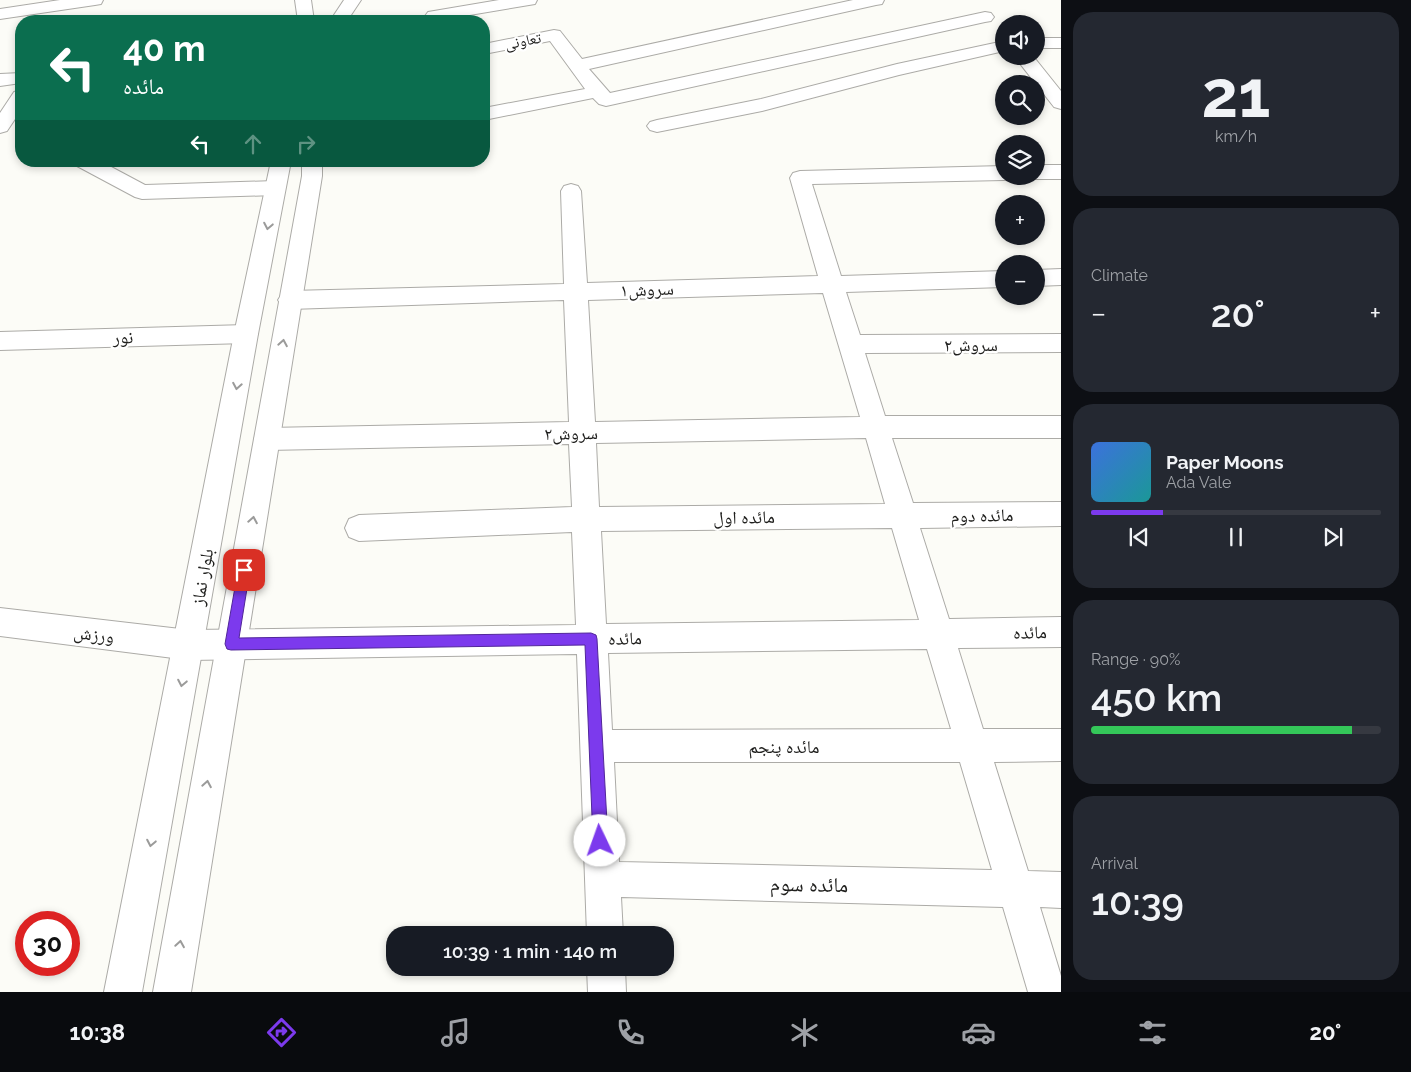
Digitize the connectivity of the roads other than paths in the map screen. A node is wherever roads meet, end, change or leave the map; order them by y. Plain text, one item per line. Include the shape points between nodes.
1 (95, 0) edge
2 (304, 0) edge
3 (353, 0) edge
4 (876, 0) edge
5 (0, 14) edge
6 (540, 14) edge
7 (305, 15) edge
8 (342, 15) edge
9 (487, 15) edge
10 (995, 25) edge
11 (1045, 43) edge
12 (1061, 43) edge
13 (490, 45) edge
14 (995, 48) edge
15 (1030, 65) edge
16 (577, 66) junction
17 (15, 79) edge
18 (0, 80) edge
19 (597, 92) junction
20 (1061, 103) edge
21 (15, 110) edge
22 (490, 113) edge
23 (9, 125) edge
24 (657, 126) dead end
25 (95, 167) edge
26 (129, 167) edge
27 (312, 167) edge
28 (1045, 172) edge
29 (1061, 172) edge
30 (995, 173) edge
31 (278, 175) edge
32 (126, 183) junction
33 (570, 191) dead end
34 (1061, 277) edge
35 (1045, 278) edge
36 (995, 279) edge
37 (832, 284) junction
38 (576, 291) junction
39 (290, 300) junction
40 (246, 334) junction
41 (0, 341) edge
42 (1061, 343) edge
43 (851, 344) junction
44 (876, 427) junction
45 (1061, 427) edge
46 (582, 433) junction
47 (267, 439) junction
48 (1061, 514) edge
49 (903, 516) junction
50 (586, 519) junction
51 (359, 528) dead end
52 (0, 622) edge
53 (1061, 632) edge
54 (938, 634) junction
55 (591, 639) junction
56 (231, 644) junction
57 (189, 646) junction
58 (972, 745) junction
59 (1061, 745) edge
60 (596, 746) junction
61 (602, 879) junction
62 (1015, 888) junction
63 (1061, 890) edge
64 (605, 926) edge
65 (607, 976) edge
66 (123, 992) edge
67 (172, 992) edge
68 (608, 992) edge
69 (1047, 992) edge

1 - 5 street
2 - 7 street
3 - 8 street
4 - 16 street
6 - 9 street
6 - 13 street, تعاونی
6 - 16 street, تعاونی
10 - 19 street via 980,11 606,100
11 - 12 street
14 - 24 street via 762,105
15 - 20 street
16 - 19 street, تعاونی
17 - 18 street
19 - 22 street
21 - 23 street
25 - 32 street
26 - 32 street
27 - 39 street
28 - 29 street
30 - 37 street via 800,178
31 - 32 street via 142,192
31 -> 40 street, بلوار نماز
33 - 38 street
34 - 35 street
36 - 37 street, سروش۱
37 - 38 street, سروش۱
37 - 43 street
38 - 39 street, سروش۱
38 - 46 street
47 -> 39 street
40 - 41 street, نور
40 -> 57 street, بلوار نماز
42 - 43 street, سروش۲
43 - 44 street
44 - 45 street
44 - 46 street, سروش۲
44 - 49 street
46 - 47 street, سروش۲
46 - 50 street
56 -> 47 street
48 - 49 street, مائده دوم
49 - 50 street, مائده اول
49 - 54 street
50 - 51 street, مائده اول
50 - 55 street
52 - 57 street, ورزش
53 - 54 street, مائده
54 - 55 street, مائده
54 - 58 street
55 - 56 street, مائده
55 - 60 street
56 - 57 street, مائده
67 -> 56 street
57 -> 66 street, بلوار نماز
58 - 59 street, مائده پنجم
58 - 60 street, مائده پنجم
58 - 62 street
60 - 61 street
61 - 62 street, مائده سوم
61 - 64 street
62 - 63 street, مائده سوم
62 - 69 street
65 - 68 street

